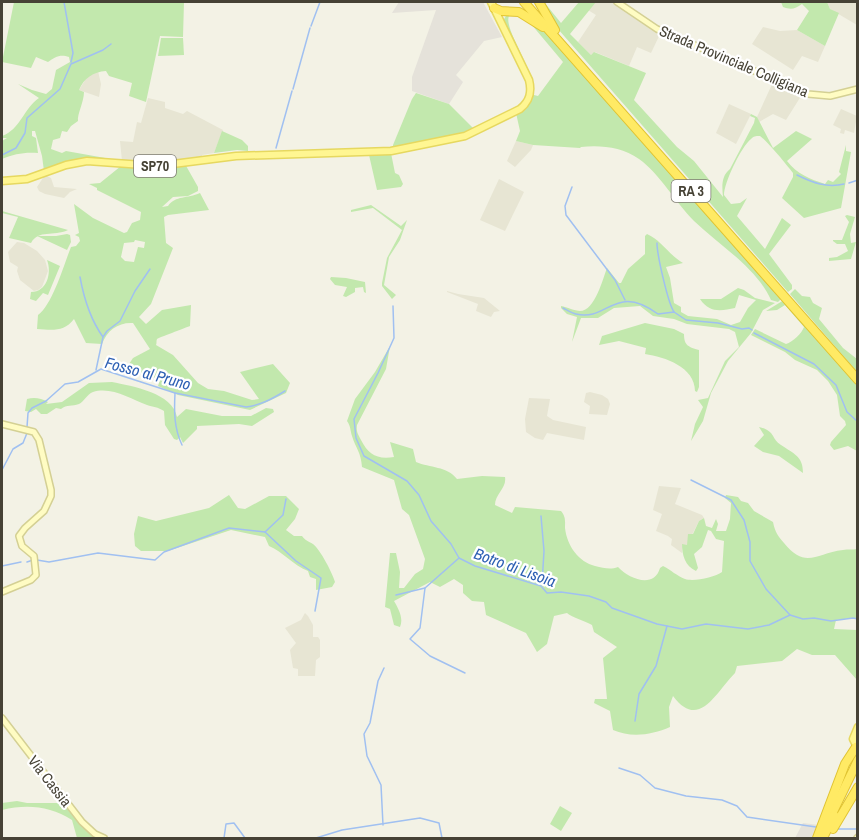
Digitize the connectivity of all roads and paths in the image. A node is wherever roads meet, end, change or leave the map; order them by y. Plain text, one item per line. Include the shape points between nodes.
1 (526, 2) edge
2 (539, 2) edge
3 (617, 2) edge
4 (492, 5) edge
5 (507, 11) junction
6 (501, 22) junction
7 (575, 57) junction
8 (858, 89) edge
9 (2, 181) edge
10 (858, 378) edge
11 (2, 424) edge
12 (2, 592) edge
13 (2, 718) edge
14 (858, 728) edge
15 (857, 748) edge
16 (858, 759) edge
17 (858, 766) edge
18 (858, 787) edge
19 (104, 838) edge
20 (822, 838) edge

1 - 7 highway, RA 3
2 - 7 highway
3 - 8 main road, Strada Provinciale Colligiana via 657,29 805,92 827,96
4 - 5 highway
4 - 6 main road, SP70
5 - 6 highway
5 - 7 highway via 520,12 542,26
6 - 9 main road, SP70 via 529,80 530,96 520,109 465,136 369,153 236,156 156,166 87,161 27,179
7 - 10 highway, RA 3
11 - 12 main road via 34,432 51,490 48,506 19,536 21,546 34,556 36,575
13 - 19 main road, Via Cassia via 80,820
14 - 15 main road via 854,737
15 - 20 highway via 845,764
16 - 20 highway
17 - 20 highway
18 - 20 highway

